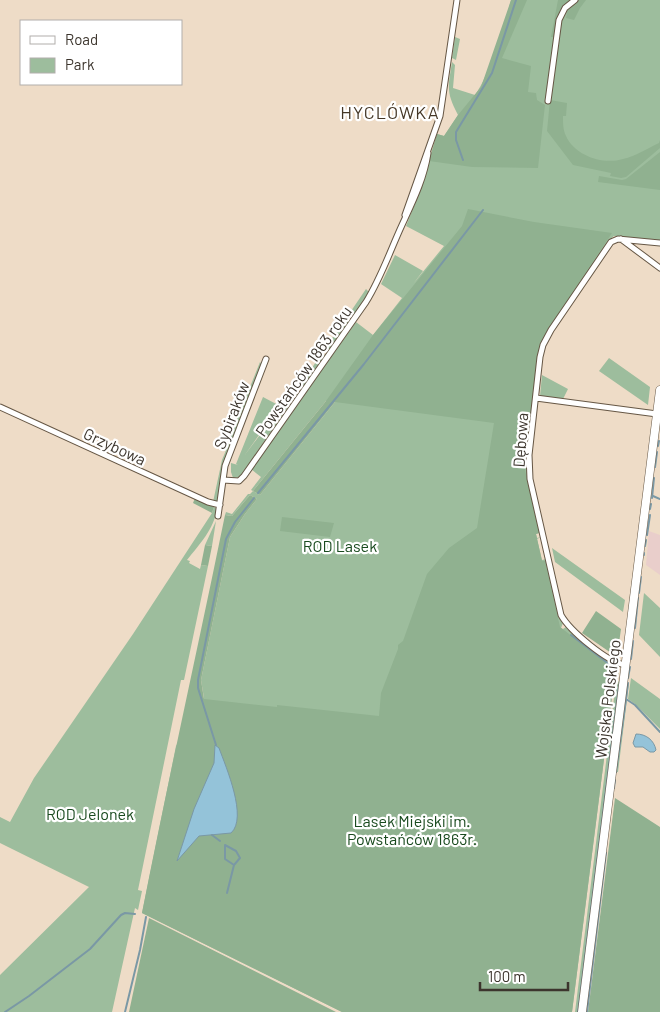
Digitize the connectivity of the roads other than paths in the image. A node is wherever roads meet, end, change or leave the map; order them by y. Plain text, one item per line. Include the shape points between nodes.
1 (456, 0) edge
2 (575, 0) edge
3 (548, 101) dead end
4 (621, 239) junction
5 (660, 243) edge
6 (660, 268) edge
7 (266, 359) dead end
8 (660, 390) edge
9 (536, 398) junction
10 (0, 406) edge
11 (657, 414) junction
12 (223, 480) junction
13 (220, 505) junction
14 (218, 516) dead end
15 (625, 665) junction
16 (582, 1012) edge

1 - 12 street, Powstańców 1863 roku via 442,106 426,166 381,276 246,473 239,481
2 - 3 street via 565,8 559,20
4 - 5 street
4 - 6 street
4 - 9 street, Dębowa via 610,243 545,341
7 - 12 street, Sybiraków via 231,448
8 - 11 street, Wojska Polskiego
9 - 11 street
9 - 15 street, Dębowa via 529,473 560,613 575,632 614,662
10 - 13 street, Grzybowa
11 - 15 street, Wojska Polskiego
12 - 13 street
13 - 14 street
15 - 16 street, Wojska Polskiego

